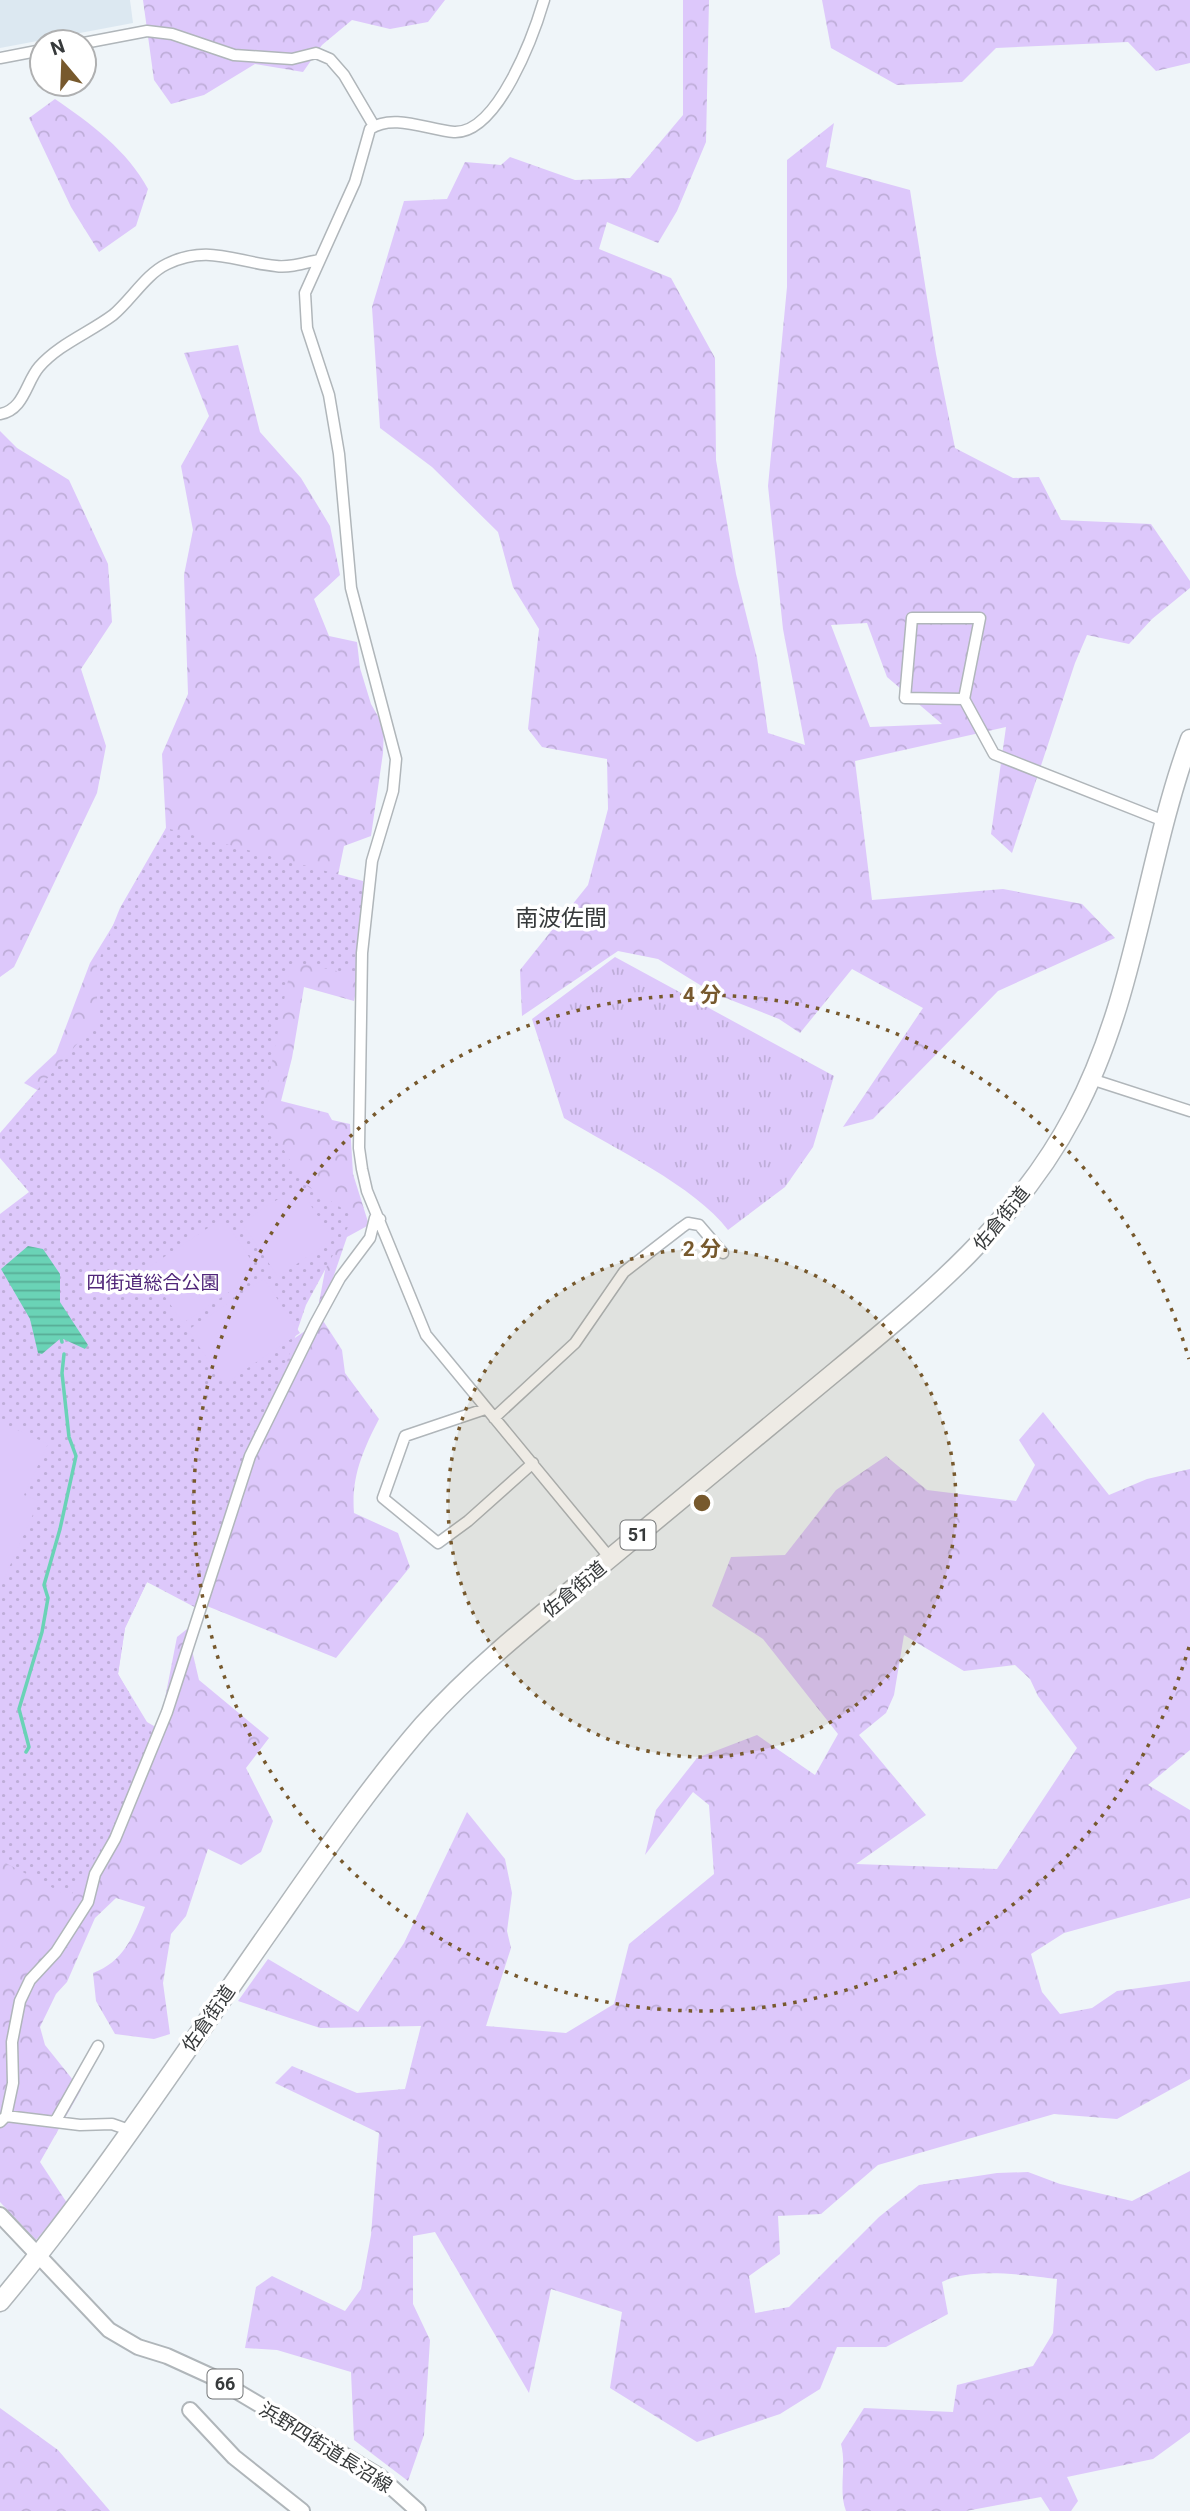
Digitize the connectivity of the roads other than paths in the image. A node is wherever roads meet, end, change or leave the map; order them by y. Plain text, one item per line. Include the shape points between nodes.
1 (544, 0) edge
2 (98, 40) edge
3 (28, 53) edge
4 (0, 58) edge
5 (374, 126) junction
6 (318, 260) junction
7 (0, 414) edge
8 (964, 699) junction
9 (1190, 740) edge
10 (1164, 821) junction
11 (1091, 1079) junction
12 (1190, 1111) edge
13 (380, 1219) junction
14 (723, 1253) dead end
15 (485, 1409) junction
16 (494, 1418) junction
17 (533, 1463) junction
18 (610, 1558) junction
19 (98, 2046) dead end
20 (3, 2119) edge
21 (55, 2122) junction
22 (129, 2130) junction
23 (0, 2215) edge
24 (37, 2256) junction
25 (0, 2302) edge
26 (190, 2410) dead end
27 (302, 2511) edge
28 (418, 2511) edge

1 - 5 street via 522,58 499,99 478,124 456,132 386,122
2 - 5 street via 147,31 172,34 234,55 292,59 316,53 330,59 344,75
3 - 4 street
5 - 6 street via 366,137 355,183
6 - 7 street via 278,267 205,254 163,266 113,315 58,349 37,369 23,398
6 - 13 street via 304,293 307,328 329,395 339,454 351,588 396,759 393,791 372,861 362,953 359,1148 367,1191
8 - 8 street via 980,618 912,618 905,698
8 - 10 street via 993,754
9 - 10 highway, 佐倉街道 / 51
10 - 11 highway, 佐倉街道 / 51 via 1123,987
11 - 12 street
11 - 18 highway, 佐倉街道 / 51 via 1042,1167 961,1265
13 - 15 street via 426,1335
13 - 20 street via 375,1219 370,1238 321,1312 250,1456 167,1712 95,1874 88,1902 30,1980 20,2001 12,2042 13,2083
14 - 16 street via 699,1225 688,1223 681,1228 624,1272 575,1343
15 - 16 street
15 - 17 street via 405,1436 383,1498 438,1543
16 - 17 street
17 - 18 street
18 - 22 highway, 佐倉街道 / 51 via 503,1647 424,1725 359,1806
19 - 21 street
20 - 21 street
21 - 22 street via 112,2124
22 - 24 highway, 佐倉街道 / 51
23 - 24 main road, 浜野四街道長沼線 / 66
24 - 25 highway, 佐倉街道 / 51
24 - 28 main road, 浜野四街道長沼線 / 66 via 122,2339 213,2377 379,2476
26 - 27 main road, 66 via 234,2457

